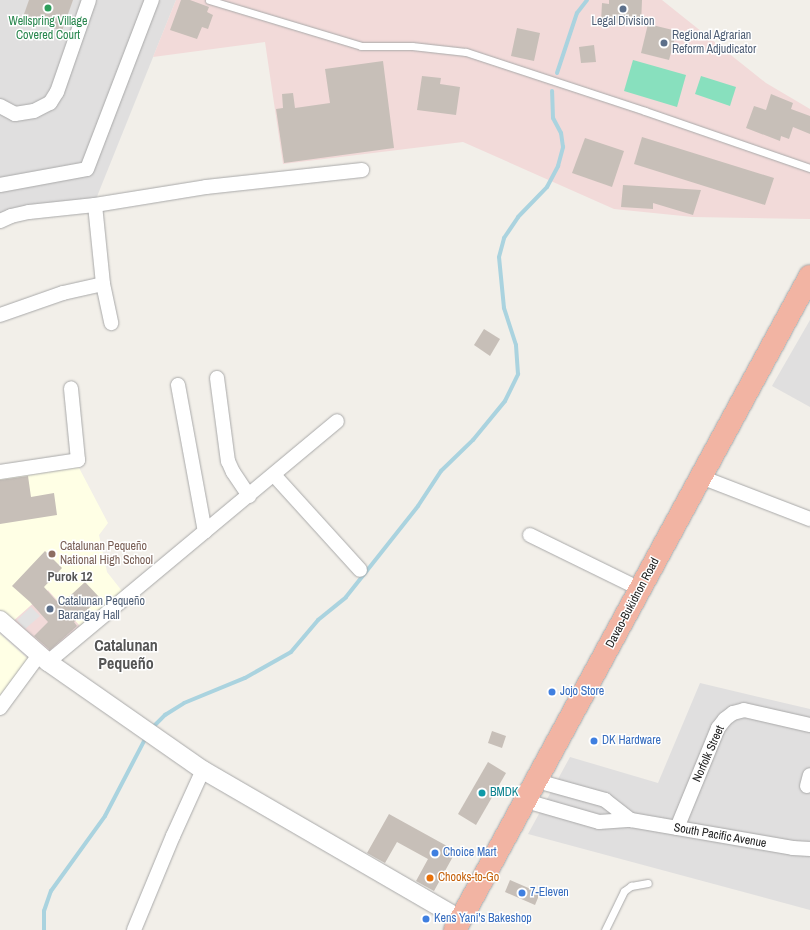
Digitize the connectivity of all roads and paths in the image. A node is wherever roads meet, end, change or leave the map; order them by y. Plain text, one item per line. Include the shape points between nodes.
1 (89, 0) edge
2 (152, 0) edge
3 (209, 0) edge
4 (0, 106) edge
5 (810, 168) edge
6 (362, 170) dead end
7 (0, 185) edge
8 (95, 205) junction
9 (0, 221) edge
10 (810, 276) edge
11 (103, 284) junction
12 (0, 315) edge
13 (111, 323) dead end
14 (217, 378) dead end
15 (178, 385) dead end
16 (71, 388) dead end
17 (337, 421) dead end
18 (0, 472) edge
19 (274, 475) junction
20 (701, 477) junction
21 (249, 496) junction
22 (810, 519) edge
23 (205, 532) junction
24 (530, 535) dead end
25 (360, 570) dead end
26 (640, 589) junction
27 (0, 620) edge
28 (44, 658) junction
29 (0, 708) edge
30 (810, 725) edge
31 (203, 770) junction
32 (537, 781) junction
33 (567, 789) junction
34 (526, 801) junction
35 (561, 812) junction
36 (631, 820) junction
37 (677, 828) junction
38 (810, 849) edge
39 (648, 883) dead end
40 (460, 926) edge
41 (134, 930) edge
42 (605, 930) edge

1 - 4 street via 57,92 50,103 34,111 15,114
2 - 7 street via 87,169
3 - 5 lane via 361,46 412,46 466,52
6 - 8 street via 206,187
8 - 9 street via 29,212
8 - 11 street
10 - 20 highway, Davao-Bukidnon Road
11 - 12 street via 63,293
11 - 13 street
14 - 21 street via 228,461
15 - 23 street
16 - 18 street via 78,460
17 - 19 street
19 - 21 street
19 - 25 street
20 - 22 street
20 - 26 highway, Davao-Bukidnon Road
21 - 23 street
23 - 28 street
24 - 26 street
26 - 32 highway, Davao-Bukidnon Road
27 - 28 street
28 - 29 street
28 - 31 street
30 - 37 street, Norfolk Street via 744,710 733,712 718,728
31 - 40 street
31 - 41 street
32 - 33 street, South Pacific Avenue
32 - 34 highway, Davao-Bukidnon Road
33 - 35 street
33 - 36 street, South Pacific Avenue via 606,800
34 - 35 street, South Pacific Avenue
34 - 40 highway, Davao-Bukidnon Road
35 - 36 street, South Pacific Avenue via 599,822
36 - 37 street, South Pacific Avenue
37 - 38 street, South Pacific Avenue
39 - 42 lane via 631,886 624,891

